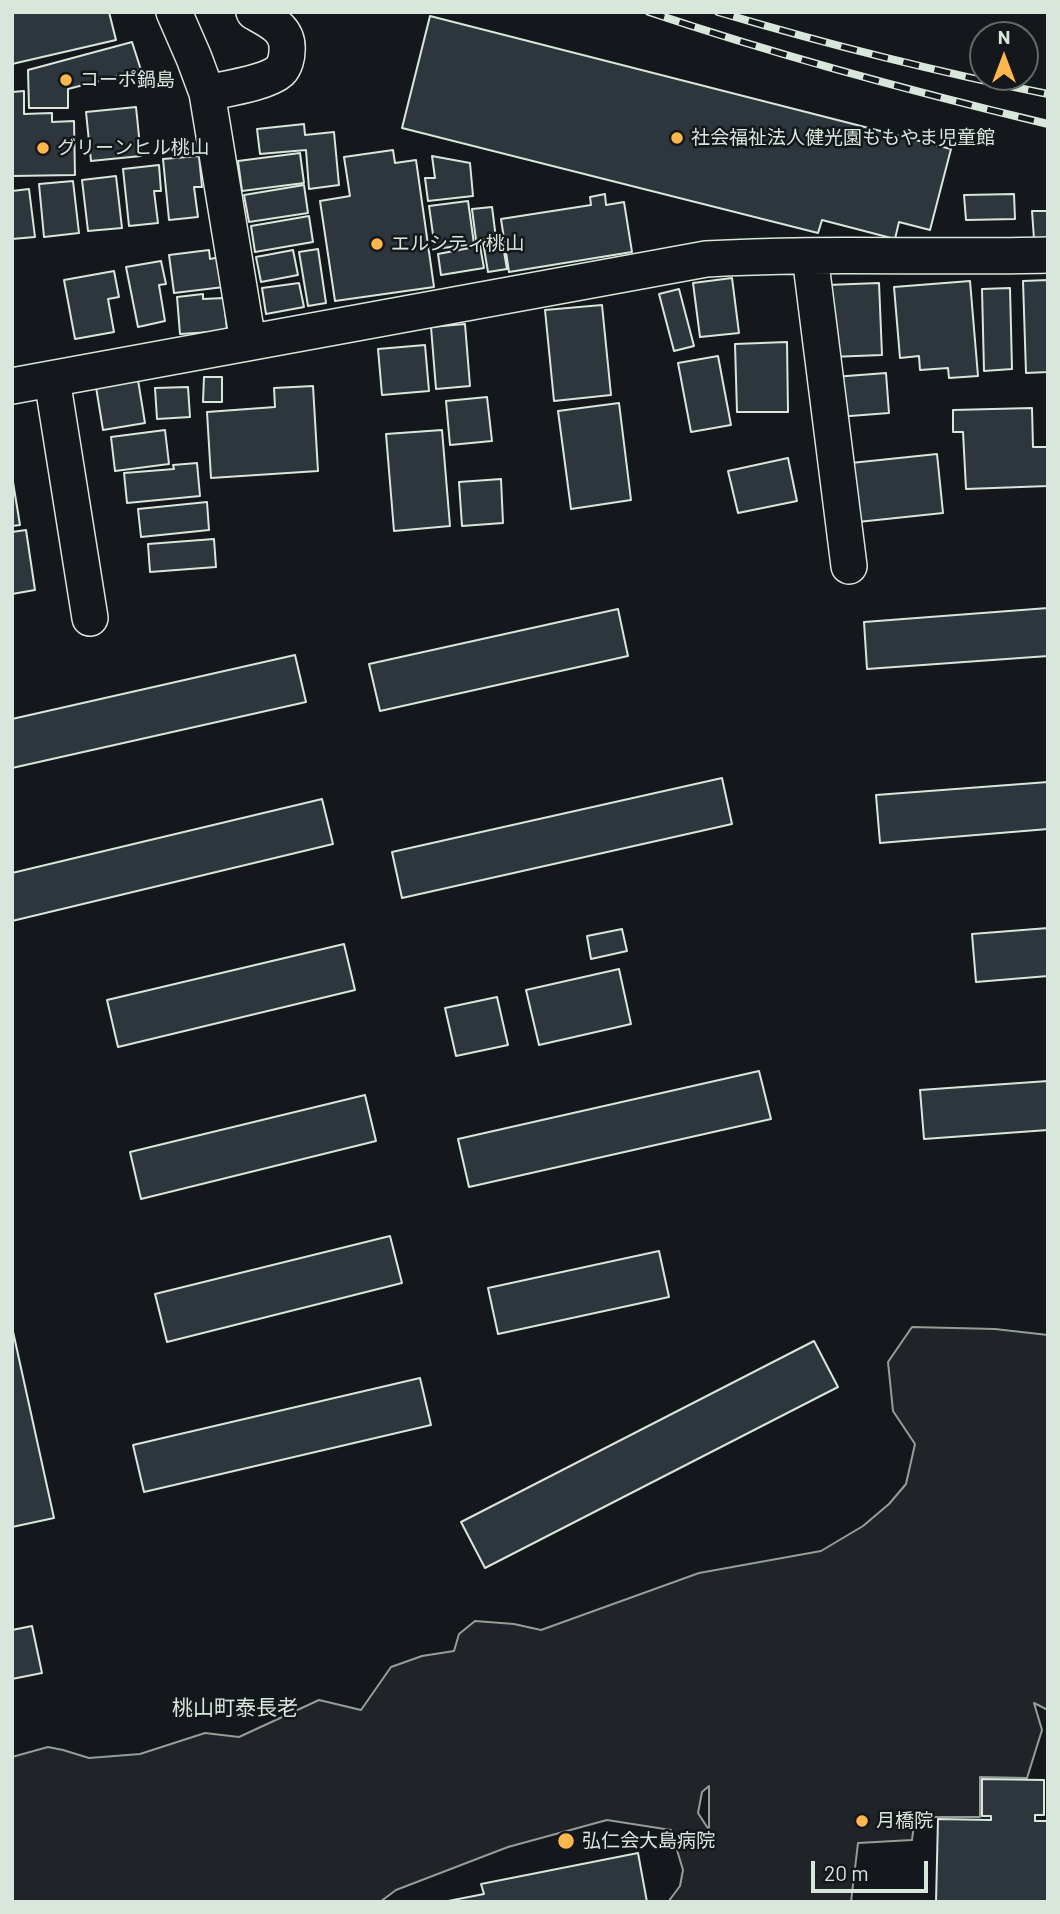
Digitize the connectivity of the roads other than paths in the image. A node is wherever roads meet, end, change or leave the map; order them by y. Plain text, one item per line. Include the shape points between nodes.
1 (174, 12) edge
2 (254, 12) edge
3 (207, 93) junction
4 (1048, 255) edge
5 (810, 256) junction
6 (248, 342) junction
7 (52, 379) junction
8 (12, 386) edge
9 (849, 566) dead end
10 (90, 618) dead end

1 - 3 street
2 - 3 street via 284,33 287,58 280,71 263,80
3 - 6 street
4 - 5 street
5 - 6 street via 706,259
5 - 9 street
6 - 7 street
7 - 8 street
7 - 10 street

